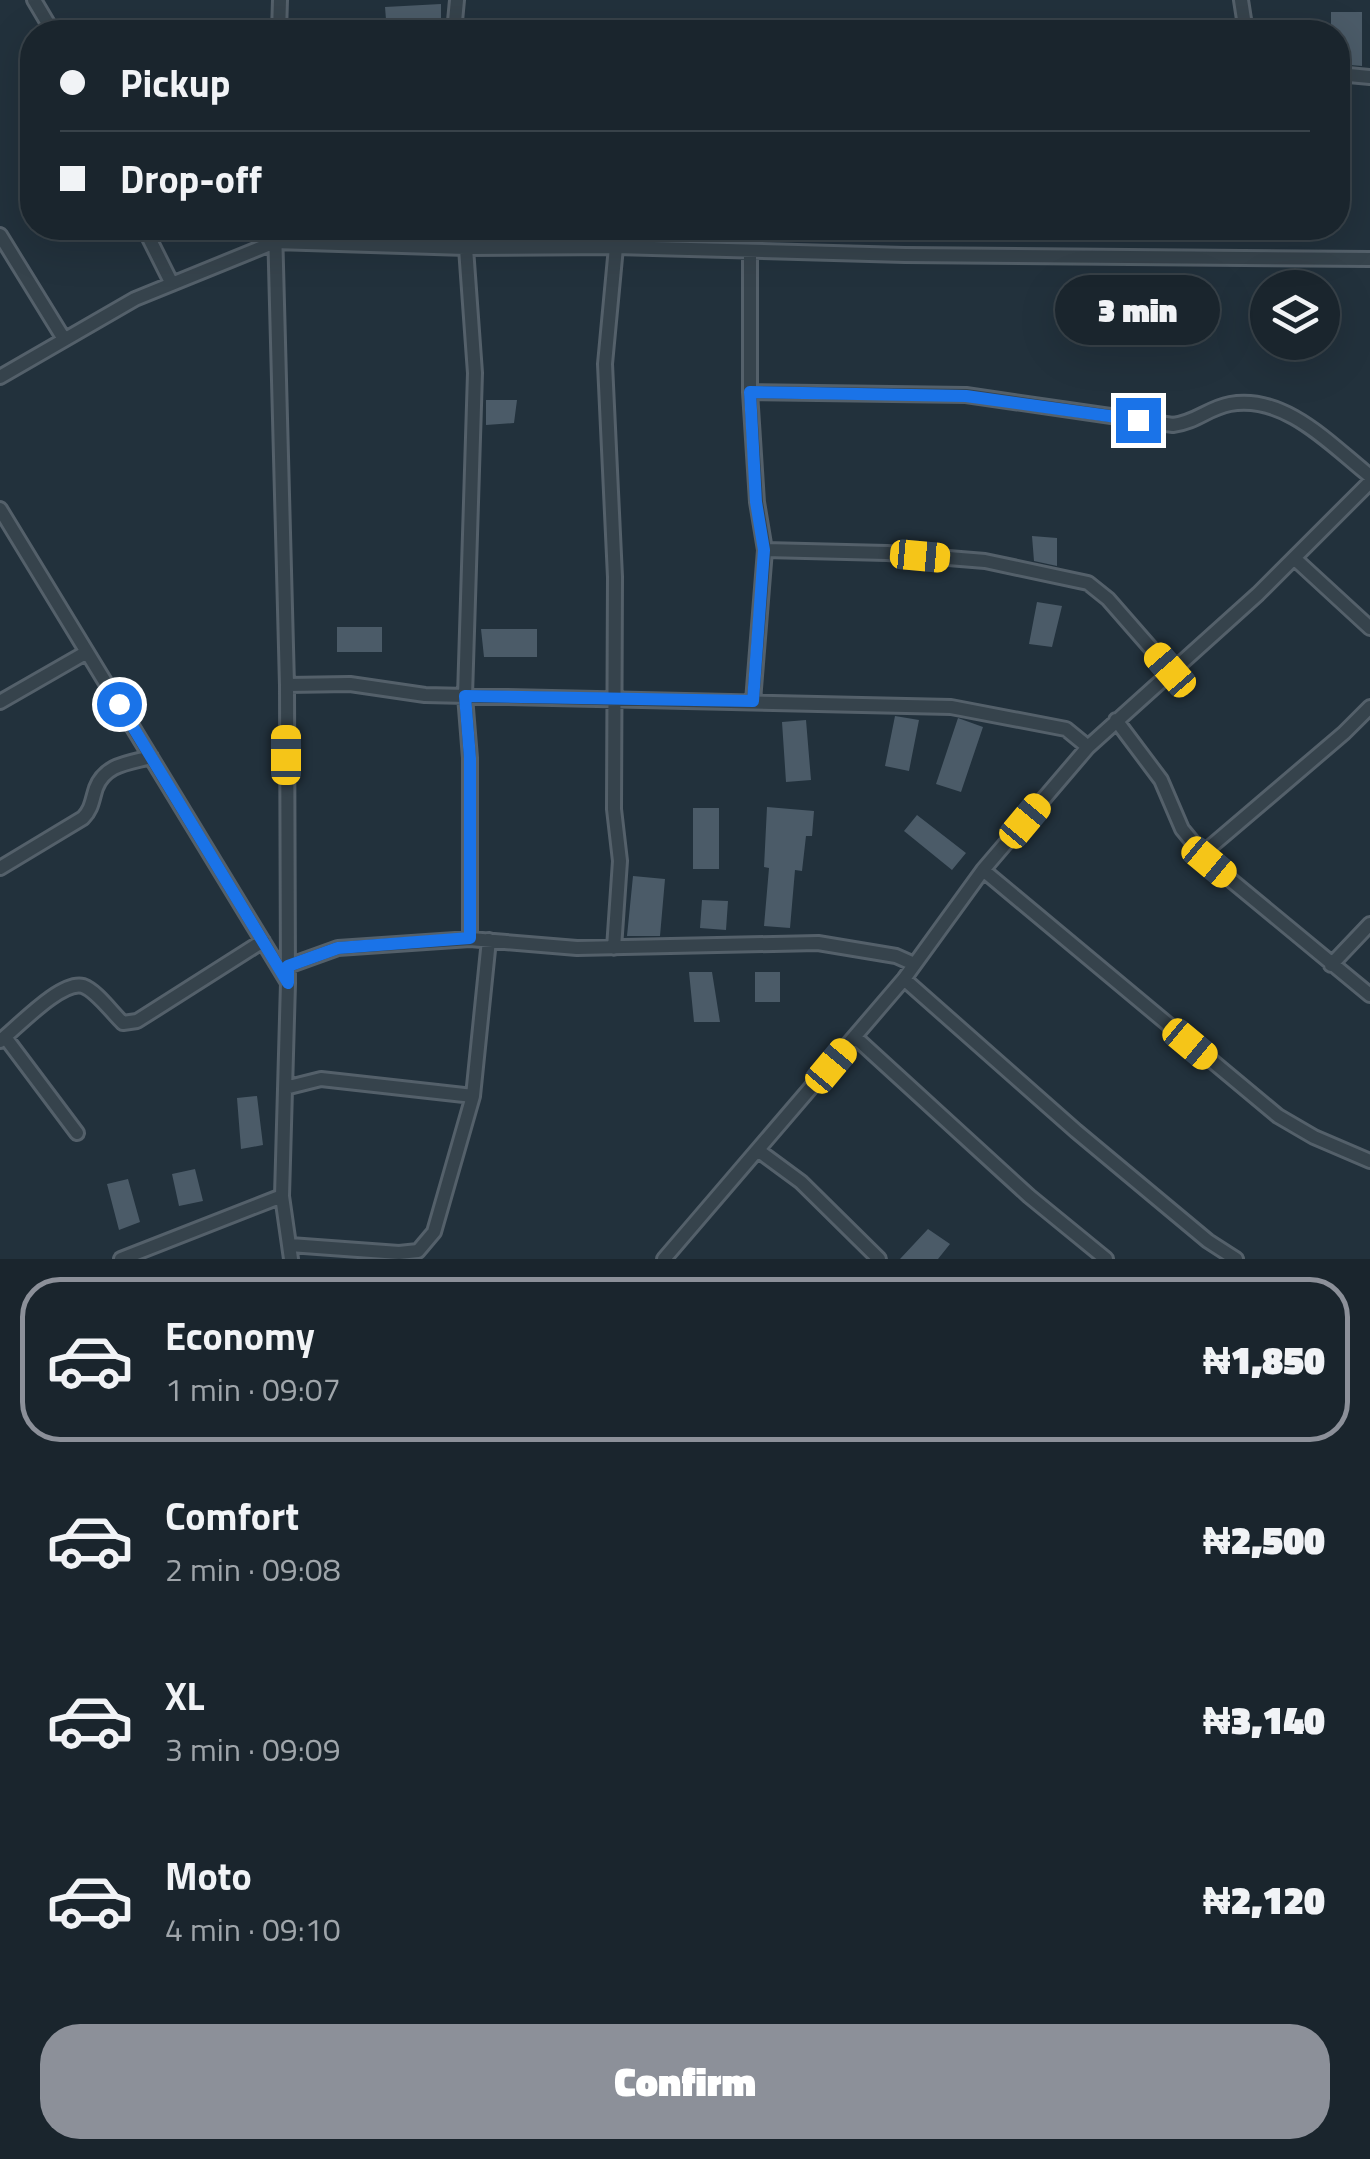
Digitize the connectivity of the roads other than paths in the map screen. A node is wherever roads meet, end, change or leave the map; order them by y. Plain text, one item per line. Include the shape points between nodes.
1 (0, 235) edge
2 (150, 240) edge
3 (264, 240) edge
4 (275, 240) edge
5 (348, 240) edge
6 (616, 247) junction
7 (466, 248) junction
8 (750, 252) junction
9 (1370, 258) edge
10 (172, 284) junction
11 (64, 339) junction
12 (0, 377) edge
13 (750, 392) junction
14 (1370, 479) edge
15 (0, 508) edge
16 (764, 550) junction
17 (1294, 558) junction
18 (1370, 628) edge
19 (87, 652) junction
20 (1170, 670) junction
21 (287, 685) junction
22 (465, 696) junction
23 (612, 700) junction
24 (753, 701) junction
25 (0, 702) edge
26 (1370, 707) edge
27 (1116, 720) junction
28 (1088, 746) junction
29 (151, 757) junction
30 (1202, 854) junction
31 (0, 868) edge
32 (983, 870) junction
33 (1370, 924) edge
34 (470, 938) junction
35 (489, 940) junction
36 (263, 941) junction
37 (614, 948) junction
38 (914, 964) junction
39 (1331, 964) junction
40 (288, 966) junction
41 (904, 980) junction
42 (288, 983) junction
43 (1370, 995) edge
44 (856, 1037) junction
45 (3, 1039) edge
46 (285, 1088) junction
47 (472, 1096) junction
48 (77, 1133) dead end
49 (759, 1151) junction
50 (1370, 1161) edge
51 (282, 1196) junction
52 (291, 1252) edge
53 (121, 1259) edge
54 (664, 1259) edge
55 (880, 1259) edge
56 (1106, 1259) edge
57 (1236, 1259) edge

1 - 11 street
2 - 10 street
3 - 10 street
4 - 21 street
5 - 7 street
6 - 7 street
6 - 8 street
6 - 23 street via 606,364 615,578
7 - 22 street via 475,417
8 - 9 street
8 - 13 street
10 - 11 street
11 - 12 street
13 - 14 street via 966,396 1172,425 1222,406 1260,405 1301,421
13 - 16 street
14 - 17 street
15 - 19 street
16 - 20 street via 986,561 1088,583
16 - 24 street
17 - 18 street
17 - 20 street
19 - 25 street
19 - 29 street
20 - 27 street
21 - 22 street
21 - 40 street
22 - 23 street
22 - 34 street
23 - 24 street
23 - 37 street via 620,832
24 - 28 street via 951,707 1066,729
26 - 30 street
27 - 28 street
27 - 30 street via 1161,780 1182,829
28 - 32 street
29 - 31 street via 108,770 83,818
29 - 36 street
30 - 39 street
32 - 38 street
32 - 50 street via 1278,1116
33 - 39 street
34 - 35 street
34 - 40 street via 338,948
35 - 37 street
35 - 47 street
36 - 42 street
36 - 45 street via 137,1021 124,1023 86,987 75,986
37 - 38 street via 818,943
38 - 41 street
39 - 43 street
40 - 42 street
41 - 44 street
41 - 57 street
42 - 46 street
44 - 49 street
44 - 56 street
45 - 48 street
46 - 47 street via 322,1079
46 - 51 street
47 - 52 street via 434,1232 418,1251
49 - 54 street
49 - 55 street
51 - 52 street
51 - 53 street

